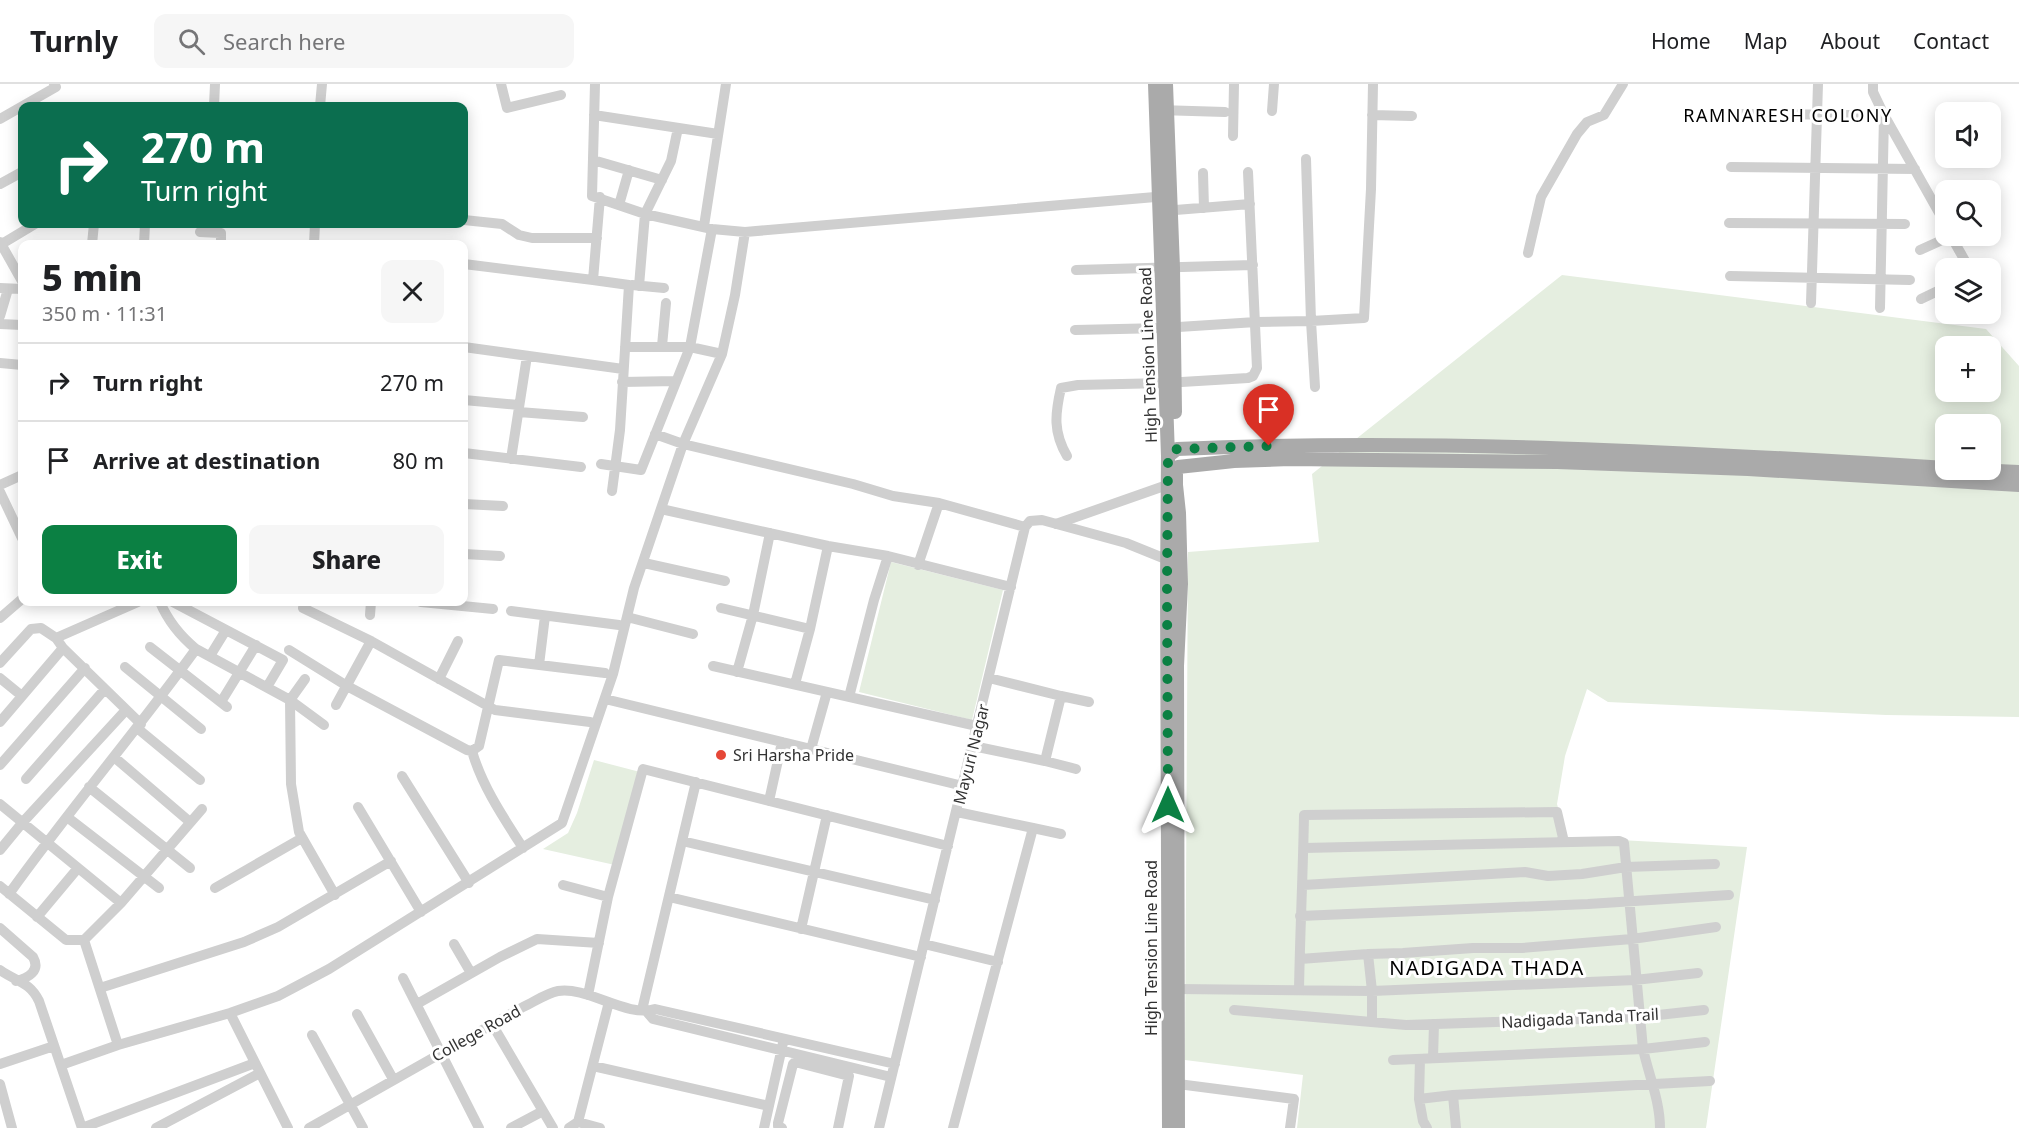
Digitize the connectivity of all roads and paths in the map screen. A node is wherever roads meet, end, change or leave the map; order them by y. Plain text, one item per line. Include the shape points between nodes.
1 (54, 84) edge
2 (215, 84) edge
3 (322, 84) edge
4 (501, 84) edge
5 (595, 84) edge
6 (726, 84) edge
7 (1155, 84) edge
8 (1166, 84) edge
9 (1234, 84) edge
10 (1274, 84) edge
11 (1373, 84) edge
12 (1623, 84) edge
13 (1818, 84) edge
14 (1873, 84) edge
15 (561, 95) dead end
16 (30, 102) edge
17 (214, 102) edge
18 (320, 102) edge
19 (18, 109) edge
20 (1162, 110) junction
21 (1272, 111) dead end
22 (1225, 112) dead end
23 (1734, 114) dead end
24 (594, 115) junction
25 (1372, 115) junction
26 (1817, 115) junction
27 (1412, 116) dead end
28 (1884, 116) junction
29 (0, 119) edge
30 (678, 128) junction
31 (718, 134) junction
32 (1233, 136) dead end
33 (1306, 159) dead end
34 (593, 160) junction
35 (1731, 167) dead end
36 (1815, 169) junction
37 (1915, 169) junction
38 (629, 170) junction
39 (1884, 170) junction
40 (1248, 172) dead end
41 (1203, 173) dead end
42 (18, 174) edge
43 (662, 180) junction
44 (0, 184) edge
45 (1165, 196) junction
46 (600, 197) junction
47 (1250, 204) junction
48 (619, 205) junction
49 (1935, 205) edge
50 (1204, 208) junction
51 (1165, 211) junction
52 (645, 214) junction
53 (468, 220) edge
54 (1729, 223) dead end
55 (1881, 223) junction
56 (1905, 224) dead end
57 (1814, 225) junction
58 (708, 227) junction
59 (28, 228) edge
60 (200, 232) dead end
61 (745, 232) junction
62 (597, 238) junction
63 (221, 240) edge
64 (1935, 243) edge
65 (1, 244) edge
66 (1920, 250) dead end
67 (1528, 253) dead end
68 (468, 264) edge
69 (1253, 265) junction
70 (1168, 268) junction
71 (1076, 270) dead end
72 (18, 274) edge
73 (1730, 276) dead end
74 (1811, 278) junction
75 (593, 280) junction
76 (1881, 280) junction
77 (1910, 280) dead end
78 (634, 285) junction
79 (664, 288) dead end
80 (4, 289) edge
81 (1935, 292) edge
82 (1921, 298) dead end
83 (666, 303) dead end
84 (1811, 303) dead end
85 (1880, 308) dead end
86 (0, 316) edge
87 (1311, 321) junction
88 (1256, 322) junction
89 (0, 324) edge
90 (18, 325) edge
91 (1169, 328) junction
92 (1075, 330) dead end
93 (662, 346) junction
94 (625, 347) junction
95 (690, 347) junction
96 (468, 348) edge
97 (722, 354) junction
98 (527, 356) junction
99 (0, 363) edge
100 (18, 365) edge
101 (623, 369) junction
102 (676, 381) junction
103 (622, 382) junction
104 (1170, 383) junction
105 (1315, 387) dead end
106 (468, 401) edge
107 (519, 408) junction
108 (583, 417) dead end
109 (655, 434) junction
110 (683, 444) junction
111 (1557, 447) junction
112 (1173, 453) junction
113 (468, 454) edge
114 (1067, 456) dead end
115 (511, 459) junction
116 (1557, 462) junction
117 (601, 464) dead end
118 (616, 466) junction
119 (581, 467) dead end
120 (1935, 467) edge
121 (2001, 471) edge
122 (2019, 472) edge
123 (18, 477) edge
124 (0, 485) edge
125 (1167, 485) junction
126 (2019, 485) edge
127 (612, 491) dead end
128 (0, 492) edge
129 (939, 503) junction
130 (468, 504) edge
131 (503, 506) dead end
132 (661, 509) junction
133 (1055, 524) junction
134 (1025, 527) junction
135 (18, 529) edge
136 (770, 533) junction
137 (828, 546) junction
138 (468, 554) edge
139 (500, 556) dead end
140 (888, 556) junction
141 (1174, 560) junction
142 (644, 563) junction
143 (918, 565) junction
144 (725, 581) dead end
145 (1011, 587) junction
146 (18, 602) edge
147 (128, 606) edge
148 (162, 606) edge
149 (181, 606) edge
150 (371, 606) edge
151 (462, 606) edge
152 (303, 608) dead end
153 (721, 608) dead end
154 (493, 609) dead end
155 (511, 611) dead end
156 (370, 615) dead end
157 (753, 615) junction
158 (545, 616) junction
159 (0, 618) edge
160 (623, 621) junction
161 (810, 629) junction
162 (226, 630) junction
163 (693, 634) dead end
164 (56, 638) junction
165 (458, 641) dead end
166 (372, 642) junction
167 (256, 645) junction
168 (150, 647) dead end
169 (63, 648) junction
170 (196, 648) junction
171 (289, 650) dead end
172 (210, 656) junction
173 (0, 663) edge
174 (539, 665) junction
175 (713, 666) dead end
176 (125, 667) dead end
177 (85, 668) junction
178 (179, 672) junction
179 (240, 672) junction
180 (737, 672) junction
181 (605, 673) dead end
182 (0, 678) edge
183 (989, 678) junction
184 (439, 679) junction
185 (305, 680) dead end
186 (795, 684) junction
187 (347, 686) junction
188 (267, 687) junction
189 (105, 689) junction
190 (827, 692) junction
191 (22, 696) junction
192 (160, 696) junction
193 (1061, 696) junction
194 (849, 697) junction
195 (605, 699) junction
196 (290, 700) junction
197 (1089, 702) dead end
198 (336, 705) dead end
199 (487, 707) junction
200 (126, 710) junction
201 (0, 722) edge
202 (590, 722) dead end
203 (324, 725) dead end
204 (139, 726) junction
205 (977, 726) junction
206 (201, 729) dead end
207 (782, 742) junction
208 (972, 746) junction
209 (811, 749) junction
210 (472, 751) junction
211 (114, 757) junction
212 (1045, 761) junction
213 (0, 765) edge
214 (1076, 769) dead end
215 (402, 776) dead end
216 (26, 779) dead end
217 (200, 780) dead end
218 (696, 782) junction
219 (963, 786) junction
220 (1173, 786) junction
221 (89, 787) junction
222 (768, 801) junction
223 (0, 804) edge
224 (358, 807) dead end
225 (202, 809) dead end
226 (957, 812) junction
227 (827, 815) junction
228 (67, 817) junction
229 (23, 822) junction
230 (190, 822) junction
231 (1033, 828) junction
232 (1061, 834) dead end
233 (302, 838) junction
234 (682, 841) junction
235 (46, 842) junction
236 (1564, 842) junction
237 (948, 846) junction
238 (523, 848) junction
239 (1304, 848) junction
240 (0, 850) edge
241 (167, 850) junction
242 (391, 861) junction
243 (1715, 864) dead end
244 (1626, 867) junction
245 (78, 868) junction
246 (190, 868) dead end
247 (814, 872) junction
248 (144, 875) junction
249 (469, 883) junction
250 (563, 885) dead end
251 (1303, 885) junction
252 (0, 886) edge
253 (159, 888) dead end
254 (215, 888) dead end
255 (9, 894) junction
256 (335, 895) junction
257 (1729, 895) dead end
258 (608, 897) junction
259 (669, 897) junction
260 (935, 900) junction
261 (1628, 901) junction
262 (121, 903) junction
263 (421, 912) junction
264 (1300, 916) junction
265 (37, 917) junction
266 (1716, 927) dead end
267 (0, 928) edge
268 (801, 929) junction
269 (1632, 939) junction
270 (84, 940) junction
271 (599, 943) junction
272 (454, 944) dead end
273 (924, 944) junction
274 (1368, 954) junction
275 (921, 957) junction
276 (1300, 959) junction
277 (998, 963) junction
278 (0, 970) edge
279 (471, 973) junction
280 (1698, 973) dead end
281 (403, 978) dead end
282 (1635, 980) junction
283 (16, 981) junction
284 (100, 988) junction
285 (1178, 990) junction
286 (1299, 990) junction
287 (1372, 991) junction
288 (588, 995) junction
289 (609, 1002) junction
290 (417, 1004) junction
291 (1234, 1010) dead end
292 (1704, 1010) dead end
293 (644, 1011) junction
294 (230, 1013) junction
295 (357, 1014) dead end
296 (1640, 1017) junction
297 (1372, 1022) junction
298 (492, 1024) junction
299 (1434, 1024) junction
300 (312, 1035) dead end
301 (1705, 1042) dead end
302 (118, 1045) junction
303 (783, 1045) junction
304 (54, 1046) junction
305 (822, 1048) junction
306 (1643, 1049) junction
307 (442, 1052) junction
308 (1433, 1058) junction
309 (1420, 1059) junction
310 (1394, 1060) dead end
311 (819, 1063) junction
312 (0, 1064) edge
313 (895, 1064) junction
314 (61, 1065) junction
315 (593, 1066) junction
316 (258, 1068) junction
317 (891, 1077) junction
318 (393, 1079) junction
319 (1710, 1081) dead end
320 (0, 1084) edge
321 (1178, 1084) junction
322 (1652, 1085) junction
323 (1453, 1095) junction
324 (1419, 1099) junction
325 (350, 1104) junction
326 (769, 1106) junction
327 (543, 1111) junction
328 (573, 1125) edge
329 (12, 1128) edge
330 (156, 1128) edge
331 (288, 1128) edge
332 (309, 1128) edge
333 (363, 1128) edge
334 (479, 1128) edge
335 (511, 1128) edge
336 (553, 1128) edge
337 (600, 1128) edge
338 (764, 1128) edge
339 (782, 1128) edge
340 (838, 1128) edge
341 (879, 1128) edge
342 (953, 1128) edge
343 (1169, 1128) edge
344 (1178, 1128) edge
345 (1290, 1128) edge
346 (1427, 1128) edge
347 (1456, 1128) edge
348 (1660, 1128) edge

1 - 16 street via 56,87
2 - 17 street
3 - 18 street
4 - 15 street via 507,108
5 - 24 street
6 - 31 street
7 - 20 main road, High Tension Line Road
8 - 20 main road
9 - 32 street
10 - 21 street
11 - 25 street
12 - 67 street via 1604,115 1587,122 1577,134 1551,179 1541,197
13 - 26 street
14 - 28 street
19 - 29 street
20 - 22 street
20 - 45 main road, High Tension Line Road
23 - 26 street
24 - 30 street
24 - 34 street
25 - 27 street
25 - 87 street via 1364,318
26 - 28 street
26 - 36 street
28 - 37 street
28 - 39 street
30 - 31 street
30 - 43 street via 671,161
31 - 58 street
33 - 87 street
34 - 38 street
34 - 46 street via 592,196
35 - 36 street
36 - 39 street
36 - 57 street
37 - 39 street
37 - 49 street
38 - 43 street
38 - 48 street
39 - 55 street
40 - 47 street
41 - 50 street
42 - 44 street
43 - 52 street
45 - 51 main road, High Tension Line Road
45 - 61 street
46 - 48 street
46 - 62 street
47 - 50 street
47 - 69 street
48 - 52 street
50 - 51 street
51 - 70 main road, High Tension Line Road
52 - 58 street
52 - 78 street
53 - 62 street via 502,224 532,238
54 - 57 street
55 - 56 street
55 - 57 street
55 - 76 street
57 - 74 street
58 - 61 street
58 - 95 street
59 - 65 street
60 - 63 street via 220,233
61 - 97 street
62 - 75 street
64 - 66 street
65 - 72 street
68 - 75 street
69 - 70 street
69 - 88 street
70 - 71 street
70 - 91 main road, High Tension Line Road
73 - 74 street
74 - 76 street
74 - 84 street
75 - 78 street
76 - 77 street
76 - 85 street
78 - 79 street
78 - 94 street
80 - 86 street
81 - 82 street
83 - 93 street
87 - 88 street
87 - 105 street
88 - 91 street
88 - 104 street via 1257,368 1253,376
89 - 90 street
91 - 92 street
91 - 104 main road, High Tension Line Road
93 - 94 street
93 - 95 street
94 - 101 street
95 - 97 street
95 - 102 street
96 - 98 street
97 - 110 street
98 - 101 street
98 - 107 street
99 - 100 street
101 - 103 street
102 - 103 street
102 - 109 street
103 - 118 street
104 - 112 main road, High Tension Line Road
104 - 114 street via 1061,388 1056,428
106 - 107 street
107 - 108 street
107 - 115 street
109 - 110 street
109 - 118 street via 641,470
110 - 129 street via 893,496
110 - 132 street
111 - 112 main road via 1314,445
111 - 116 main road
111 - 120 main road
112 - 125 main road, High Tension Line Road
113 - 115 street
115 - 119 street
116 - 126 main road
116 - 141 main road via 1290,459 1182,465 1176,471
117 - 118 street
118 - 127 street
121 - 122 main road
123 - 124 street
125 - 133 street
125 - 141 main road, High Tension Line Road
128 - 135 street
129 - 134 street
129 - 143 street
130 - 131 street
132 - 136 street
132 - 142 street
133 - 134 street via 1036,519
133 - 141 street
134 - 145 street, Mayuri Nagar
136 - 137 street
136 - 157 street
137 - 140 street
137 - 161 street
138 - 139 street
140 - 143 street
140 - 194 street
141 - 220 main road, High Tension Line Road via 1177,666
142 - 144 street
142 - 160 street
143 - 145 street
145 - 183 street, Mayuri Nagar
146 - 159 street
147 - 164 street
148 - 170 street via 166,618
149 - 162 street
150 - 156 street
151 - 154 street
152 - 166 street
153 - 157 street
155 - 158 street
157 - 161 street
157 - 180 street
158 - 160 street
158 - 174 street
160 - 163 street
160 - 195 street
161 - 186 street
162 - 167 street
162 - 172 street
164 - 169 street
164 - 173 street via 41,628 31,629
165 - 184 street
166 - 184 street
166 - 187 street
167 - 179 street
167 - 188 street via 283,660
168 - 178 street
169 - 177 street
169 - 191 street
170 - 172 street
170 - 178 street
171 - 187 street
172 - 179 street
174 - 181 street
174 - 199 street via 499,660
175 - 180 street
176 - 192 street
177 - 189 street
177 - 213 street
178 - 179 street via 224,705
178 - 192 street
179 - 188 street
180 - 186 street
182 - 191 street
183 - 193 street
183 - 205 street, Mayuri Nagar
184 - 199 street
185 - 196 street
186 - 190 street
187 - 198 street
187 - 210 street
188 - 196 street
189 - 200 street
189 - 216 street
190 - 194 street
190 - 209 street
191 - 201 street
192 - 204 street
192 - 206 street
193 - 197 street
193 - 212 street
194 - 205 street
195 - 207 street
195 - 238 street via 562,823
196 - 203 street
196 - 233 street via 291,784
199 - 202 street
199 - 210 street via 478,746
200 - 204 street
200 - 229 street
204 - 211 street
204 - 217 street
205 - 208 street, Mayuri Nagar
207 - 209 street
207 - 222 street
208 - 212 street
208 - 219 street, Mayuri Nagar
209 - 219 street
210 - 238 street via 483,780
211 - 221 street
211 - 230 street
212 - 214 street
215 - 249 street
218 - 222 street
218 - 234 street
218 - 258 street via 643,769
219 - 226 street, Mayuri Nagar
220 - 285 main road, High Tension Line Road
220 - 343 main road, High Tension Line Road
221 - 228 street
221 - 241 street
222 - 227 street
223 - 229 street
224 - 242 street
225 - 230 street
226 - 231 street
226 - 237 street, Mayuri Nagar
227 - 237 street
227 - 247 street
228 - 235 street
228 - 248 street
229 - 235 street
229 - 240 street
230 - 241 street
231 - 232 street
231 - 277 street
233 - 254 street
233 - 256 street
234 - 247 street
234 - 259 street
235 - 245 street
235 - 255 street
236 - 239 street
236 - 239 street via 1557,812 1304,815
236 - 244 street via 1622,842 1626,848
237 - 260 street, Mayuri Nagar
238 - 249 street
239 - 251 street
241 - 246 street
241 - 248 street
242 - 256 street
242 - 263 street
243 - 244 street
244 - 251 street via 1548,876 1525,872
244 - 261 street
245 - 262 street
245 - 265 street
247 - 260 street
247 - 268 street
248 - 253 street
248 - 262 street
249 - 263 street
250 - 258 street
251 - 264 street
252 - 255 street
255 - 265 street
256 - 284 street via 244,942
257 - 261 street
258 - 271 street
259 - 268 street
259 - 293 street
260 - 273 street, Mayuri Nagar
261 - 264 street
261 - 269 street
262 - 270 street
263 - 294 street via 278,996
264 - 276 street
265 - 270 street via 66,940
266 - 269 street
267 - 283 street via 36,963 30,976
268 - 275 street
269 - 274 street
269 - 282 street
270 - 284 street
271 - 279 street via 537,939
271 - 288 street
272 - 279 street
273 - 275 street, Mayuri Nagar
273 - 277 street
274 - 276 street
274 - 287 street
275 - 313 street, Mayuri Nagar
276 - 286 street
277 - 342 street
278 - 283 street
279 - 290 street
280 - 282 street
281 - 290 street
282 - 287 street
282 - 296 street
283 - 304 street via 34,991
284 - 302 street
285 - 286 street
285 - 321 main road, High Tension Line Road
286 - 287 street
287 - 297 street
288 - 289 street, College Road
288 - 298 street, College Road via 557,991
289 - 293 street, College Road
289 - 315 street
290 - 307 street
291 - 297 street
292 - 296 street, Nadigada Tanda Trail
293 - 303 street, College Road via 653,1019
294 - 302 street
294 - 316 street
295 - 318 street
296 - 299 street, Nadigada Tanda Trail
296 - 306 street
297 - 299 street, Nadigada Tanda Trail
298 - 307 street, College Road
298 - 327 street
299 - 308 street
300 - 325 street
301 - 306 street
302 - 314 street
303 - 305 street
303 - 311 street
303 - 326 street
304 - 312 street
304 - 314 street
305 - 311 street
305 - 313 street
306 - 308 street
306 - 322 street
307 - 318 street, College Road
307 - 334 street
308 - 309 street
309 - 310 street
309 - 324 street
311 - 317 street
311 - 339 street via 793,1064 778,1123
311 - 340 street via 849,1076
313 - 317 street, Mayuri Nagar
314 - 316 street via 82,1128
315 - 326 street
315 - 328 street
316 - 330 street
316 - 331 street
317 - 341 street, Mayuri Nagar
318 - 325 street, College Road
319 - 322 street
320 - 329 street
321 - 344 main road, High Tension Line Road
321 - 345 street via 1294,1099
322 - 323 street
322 - 348 street via 1660,1109
323 - 324 street
323 - 347 street
324 - 346 street
325 - 332 street, College Road
325 - 333 street
326 - 338 street
327 - 335 street
327 - 336 street
328 - 337 street

